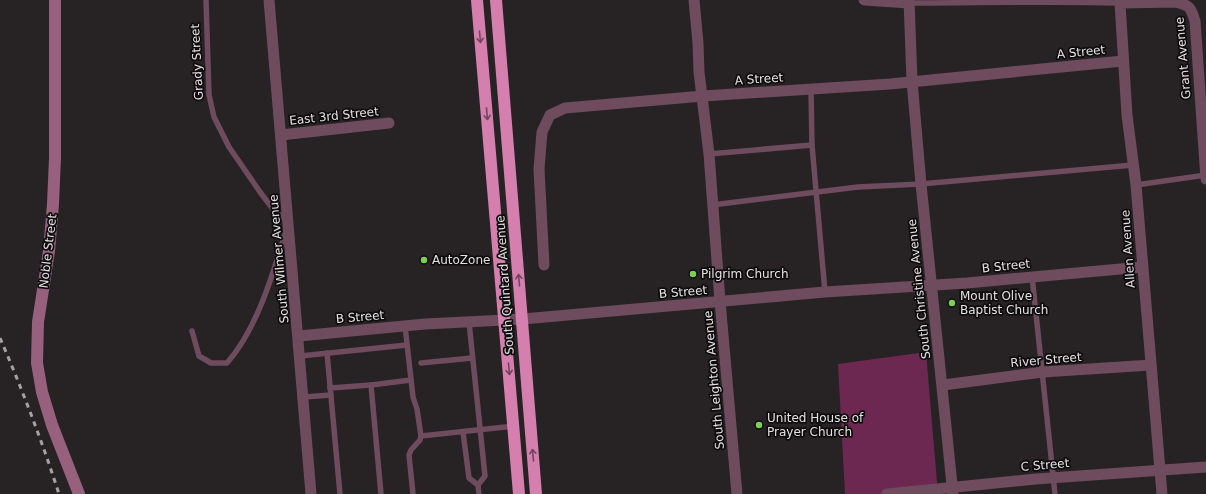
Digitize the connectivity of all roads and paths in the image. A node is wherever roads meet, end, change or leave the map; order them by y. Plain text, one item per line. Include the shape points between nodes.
1 (55, 0) edge
2 (206, 0) edge
3 (269, 0) edge
4 (477, 0) edge
5 (496, 0) edge
6 (694, 0) edge
7 (864, 0) edge
8 (909, 1) edge
9 (1120, 3) junction
10 (1123, 61) junction
11 (912, 81) junction
12 (811, 88) junction
13 (703, 96) junction
14 (389, 123) dead end
15 (281, 135) junction
16 (812, 145) junction
17 (709, 154) junction
18 (1133, 165) junction
19 (1206, 175) edge
20 (1206, 179) edge
21 (921, 184) junction
22 (1136, 185) junction
23 (816, 192) junction
24 (712, 205) junction
25 (288, 222) junction
26 (544, 265) dead end
27 (1142, 267) junction
28 (1032, 276) junction
29 (932, 285) junction
30 (825, 292) junction
31 (720, 302) junction
32 (503, 319) junction
33 (523, 319) junction
34 (469, 322) junction
35 (405, 326) junction
36 (192, 331) dead end
37 (299, 336) junction
38 (407, 345) junction
39 (327, 354) junction
40 (300, 356) junction
41 (472, 358) junction
42 (421, 363) dead end
43 (1151, 365) junction
44 (1043, 372) junction
45 (411, 380) junction
46 (371, 385) junction
47 (942, 385) junction
48 (330, 388) junction
49 (331, 395) junction
50 (304, 398) junction
51 (514, 426) junction
52 (480, 430) junction
53 (463, 432) junction
54 (421, 436) junction
55 (1206, 467) edge
56 (1160, 470) junction
57 (1054, 478) junction
58 (478, 485) junction
59 (953, 491) edge
60 (79, 494) edge
61 (311, 494) edge
62 (340, 494) edge
63 (381, 494) edge
64 (413, 494) edge
65 (479, 494) edge
66 (519, 494) edge
67 (536, 494) edge
68 (737, 494) edge
69 (887, 494) edge
70 (1055, 494) edge
71 (1162, 494) edge

1 - 60 main road, Noble Street via 54,197 38,322 37,363 52,426
2 - 25 lane, Grady Street via 209,95 214,117 229,147 260,192 273,209
3 - 15 street, South Wilmer Avenue
4 -> 32 highway, South Quintard Avenue
33 -> 5 highway, South Quintard Avenue
6 - 13 street, South Leighton Avenue
7 - 8 street
8 - 9 lane
8 - 11 street, South Christine Avenue
9 - 10 street, Allen Avenue
9 - 19 street, Grant Avenue via 1176,2 1185,4 1192,10
10 - 11 street, A Street
10 - 18 street, Allen Avenue
11 - 12 street, A Street
11 - 21 street, South Christine Avenue
12 - 13 street, A Street
12 - 16 lane
13 - 17 street, South Leighton Avenue
13 - 26 street, A Street via 565,108 550,115 542,132 539,169
14 - 15 street, East 3rd Street
15 - 25 street, South Wilmer Avenue
16 - 17 lane
16 - 23 lane
17 - 24 street, South Leighton Avenue
18 - 21 lane
18 - 22 street, Allen Avenue
19 - 20 street, Grant Avenue
19 - 22 lane
21 - 23 lane
21 - 29 street, South Christine Avenue
22 - 27 street, Allen Avenue
23 - 24 lane
23 - 30 lane
24 - 31 street, South Leighton Avenue
25 - 36 lane via 275,268 252,325 227,363 211,363 199,356
25 - 37 street, South Wilmer Avenue
27 - 28 street, B Street
27 - 43 street, Allen Avenue
28 - 29 street, B Street
28 - 44 lane
29 - 30 street, B Street
29 - 47 street, South Christine Avenue
30 - 31 street, B Street
31 - 33 street, B Street
31 - 68 street, South Leighton Avenue
32 - 33 street, B Street
32 - 34 street, B Street
32 -> 51 highway, South Quintard Avenue
67 -> 33 highway, South Quintard Avenue
34 - 35 street, B Street
34 - 41 lane
35 - 37 street, B Street
35 - 38 lane
37 - 40 street, South Wilmer Avenue
38 - 39 lane
38 - 45 lane
39 - 40 lane
39 - 48 lane
40 - 50 street, South Wilmer Avenue
41 - 42 lane
41 - 52 lane
43 - 44 street, River Street
43 - 56 street, Allen Avenue
44 - 47 street, River Street
44 - 57 lane
45 - 46 lane
45 - 54 lane
46 - 48 lane
46 - 63 lane
47 - 59 street, South Christine Avenue
48 - 49 lane
49 - 50 lane
49 - 62 lane
50 - 61 street, South Wilmer Avenue
51 - 52 lane
51 - 66 highway, South Quintard Avenue
52 - 53 lane
52 - 58 lane via 485,476
53 - 54 lane
53 - 58 lane via 468,478
54 - 64 lane via 409,455
55 - 56 street, C Street
56 - 57 street, C Street
56 - 71 street, Allen Avenue
57 - 59 street, C Street
57 - 70 lane
58 - 65 lane
59 - 69 street, C Street

